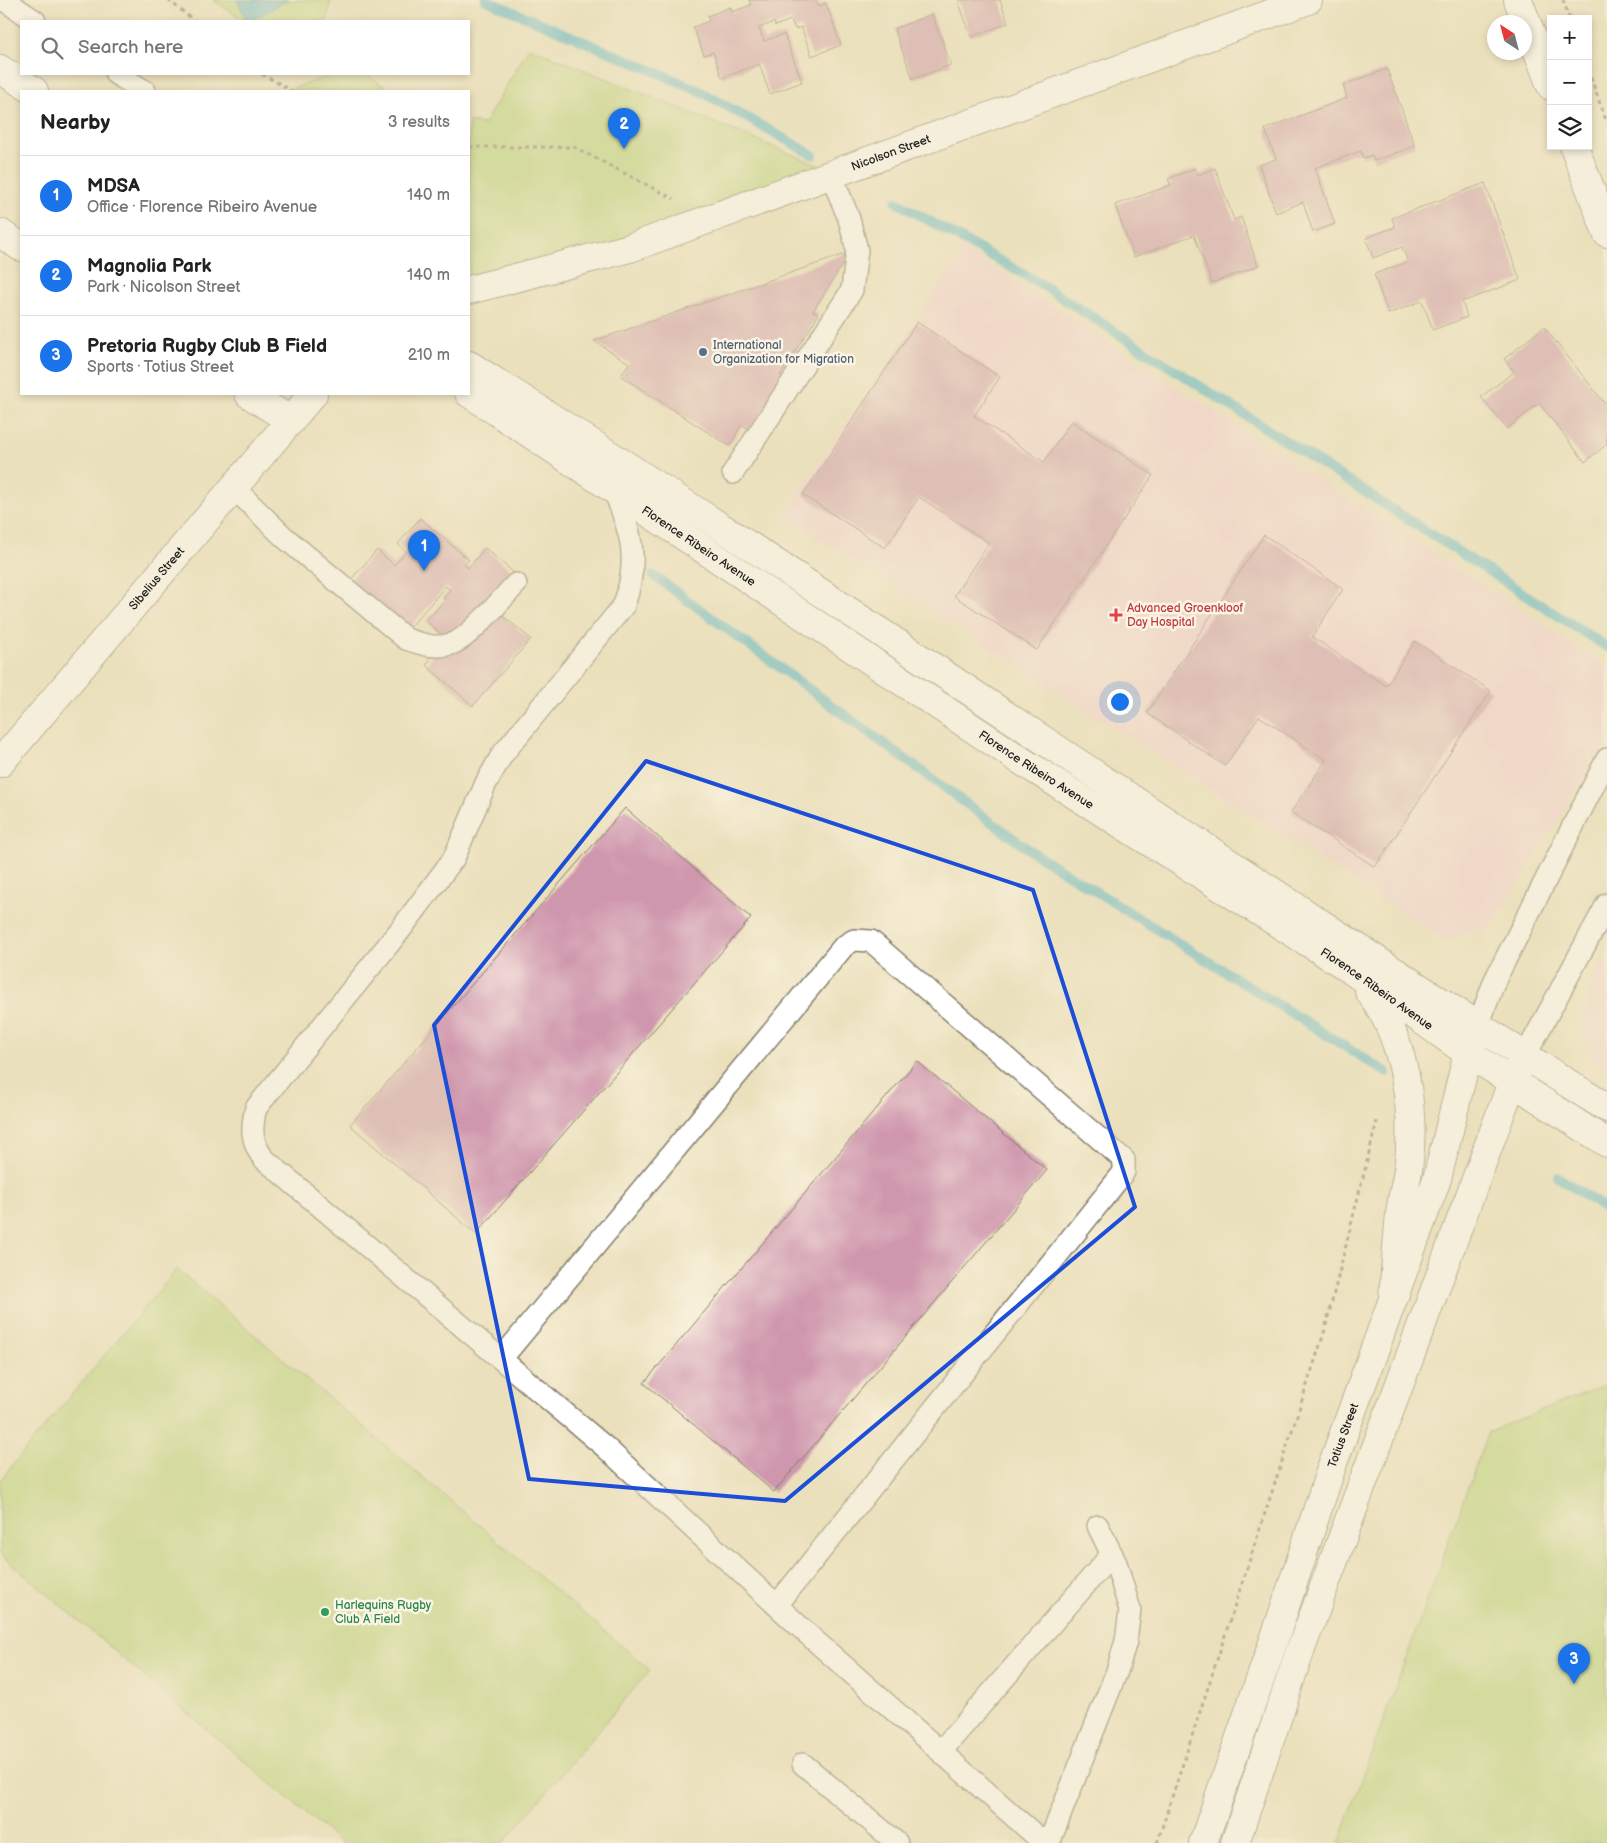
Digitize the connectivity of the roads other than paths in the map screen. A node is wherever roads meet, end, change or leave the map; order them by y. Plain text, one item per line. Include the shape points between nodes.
1 (4, 0) edge
2 (1308, 0) edge
3 (1518, 0) edge
4 (34, 20) edge
5 (0, 69) edge
6 (118, 75) edge
7 (1547, 76) edge
8 (32, 90) edge
9 (143, 90) edge
10 (1576, 150) edge
11 (830, 174) junction
12 (0, 233) edge
13 (1607, 233) edge
14 (20, 246) edge
15 (470, 290) edge
16 (470, 366) edge
17 (251, 395) edge
18 (313, 395) edge
19 (470, 395) edge
20 (291, 421) junction
21 (734, 473) dead end
22 (234, 488) junction
23 (613, 488) junction
24 (516, 584) dead end
25 (1607, 759) edge
26 (0, 763) edge
27 (1607, 904) edge
28 (1344, 965) junction
29 (1478, 1026) junction
30 (1468, 1053) junction
31 (1525, 1056) junction
32 (1513, 1080) junction
33 (1607, 1108) edge
34 (1607, 1143) edge
35 (1393, 1299) junction
36 (501, 1358) junction
37 (1098, 1526) dead end
38 (1112, 1554) junction
39 (777, 1605) junction
40 (941, 1751) junction
41 (803, 1764) dead end
42 (897, 1843) edge
43 (1044, 1843) edge
44 (1049, 1843) edge
45 (1203, 1843) edge
46 (1234, 1843) edge

1 - 4 lane
2 - 11 street, Nicolson Street
3 - 7 street
5 - 8 street
6 - 9 lane
10 - 13 street
11 - 15 street, Nicolson Street via 630,248
11 - 21 lane via 849,219 857,250 852,290
12 - 14 street
16 - 29 street, Florence Ribeiro Avenue via 643,475
17 - 20 street
18 - 20 street, Sibelius Street
19 - 23 street, Florence Ribeiro Avenue
20 - 22 street, Sibelius Street
22 - 24 lane via 284,537 406,639 426,646 452,644 465,636
22 - 26 street, Sibelius Street
23 - 28 street, Florence Ribeiro Avenue via 1020,760
23 - 36 lane via 627,522 634,558 624,605 502,755 486,783 454,858 401,929 256,1108 251,1129 255,1146 263,1158
25 - 29 lane via 1495,980
27 - 31 lane
28 - 30 street, Florence Ribeiro Avenue
28 - 35 street via 1369,991 1390,1022 1409,1100 1409,1168 1400,1212
29 - 30 street, Totius Street
29 - 31 street, Florence Ribeiro Avenue
30 - 32 street, Florence Ribeiro Avenue
30 - 35 street, Totius Street via 1437,1179
31 - 32 street
31 - 33 street, Florence Ribeiro Avenue
32 - 34 street, Florence Ribeiro Avenue
32 - 46 street via 1299,1654
35 - 45 street, Totius Street via 1333,1463
36 - 39 lane via 605,1447
36 - 39 lane via 844,946 854,940 871,941 1124,1160 1124,1172
37 - 38 lane
38 - 40 lane
38 - 44 lane via 1130,1610 1126,1640 1117,1671
39 - 40 lane
40 - 43 lane
41 - 42 lane

